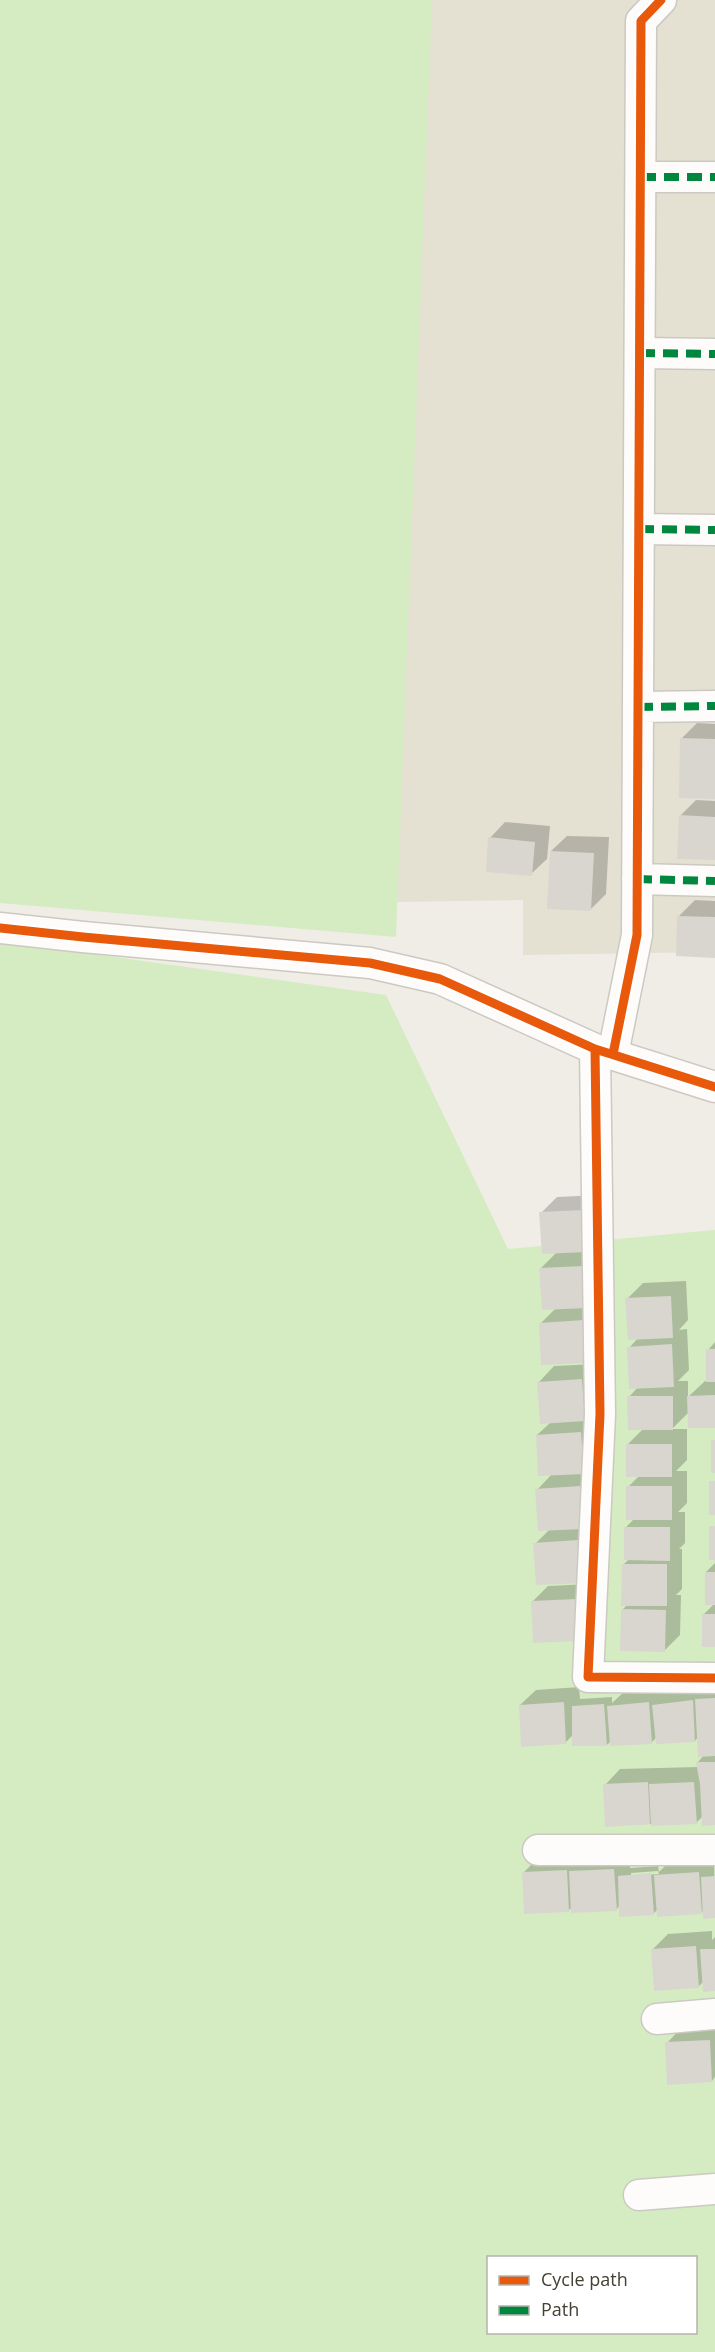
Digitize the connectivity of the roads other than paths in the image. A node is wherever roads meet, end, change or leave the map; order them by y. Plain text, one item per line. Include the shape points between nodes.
1 (661, 0) edge
2 (641, 177) junction
3 (715, 177) edge
4 (640, 353) junction
5 (715, 354) edge
6 (639, 529) junction
7 (715, 530) edge
8 (715, 706) edge
9 (638, 707) junction
10 (637, 879) junction
11 (715, 881) edge
12 (0, 928) edge
13 (604, 1052) junction
14 (715, 1087) edge
15 (715, 1678) edge
16 (538, 1850) dead end
17 (715, 1850) edge
18 (715, 2014) edge
19 (657, 2019) dead end
20 (715, 2189) edge
21 (639, 2194) dead end

1 - 2 street via 641,21
2 - 3 street
2 - 4 street
4 - 5 street
4 - 6 street
6 - 7 street
6 - 9 street
8 - 9 street
9 - 10 street
10 - 11 street
10 - 13 street via 637,935
12 - 13 street via 370,963 440,979
13 - 14 street
13 - 15 street via 600,1414 588,1677
16 - 17 street
18 - 19 street
20 - 21 street

